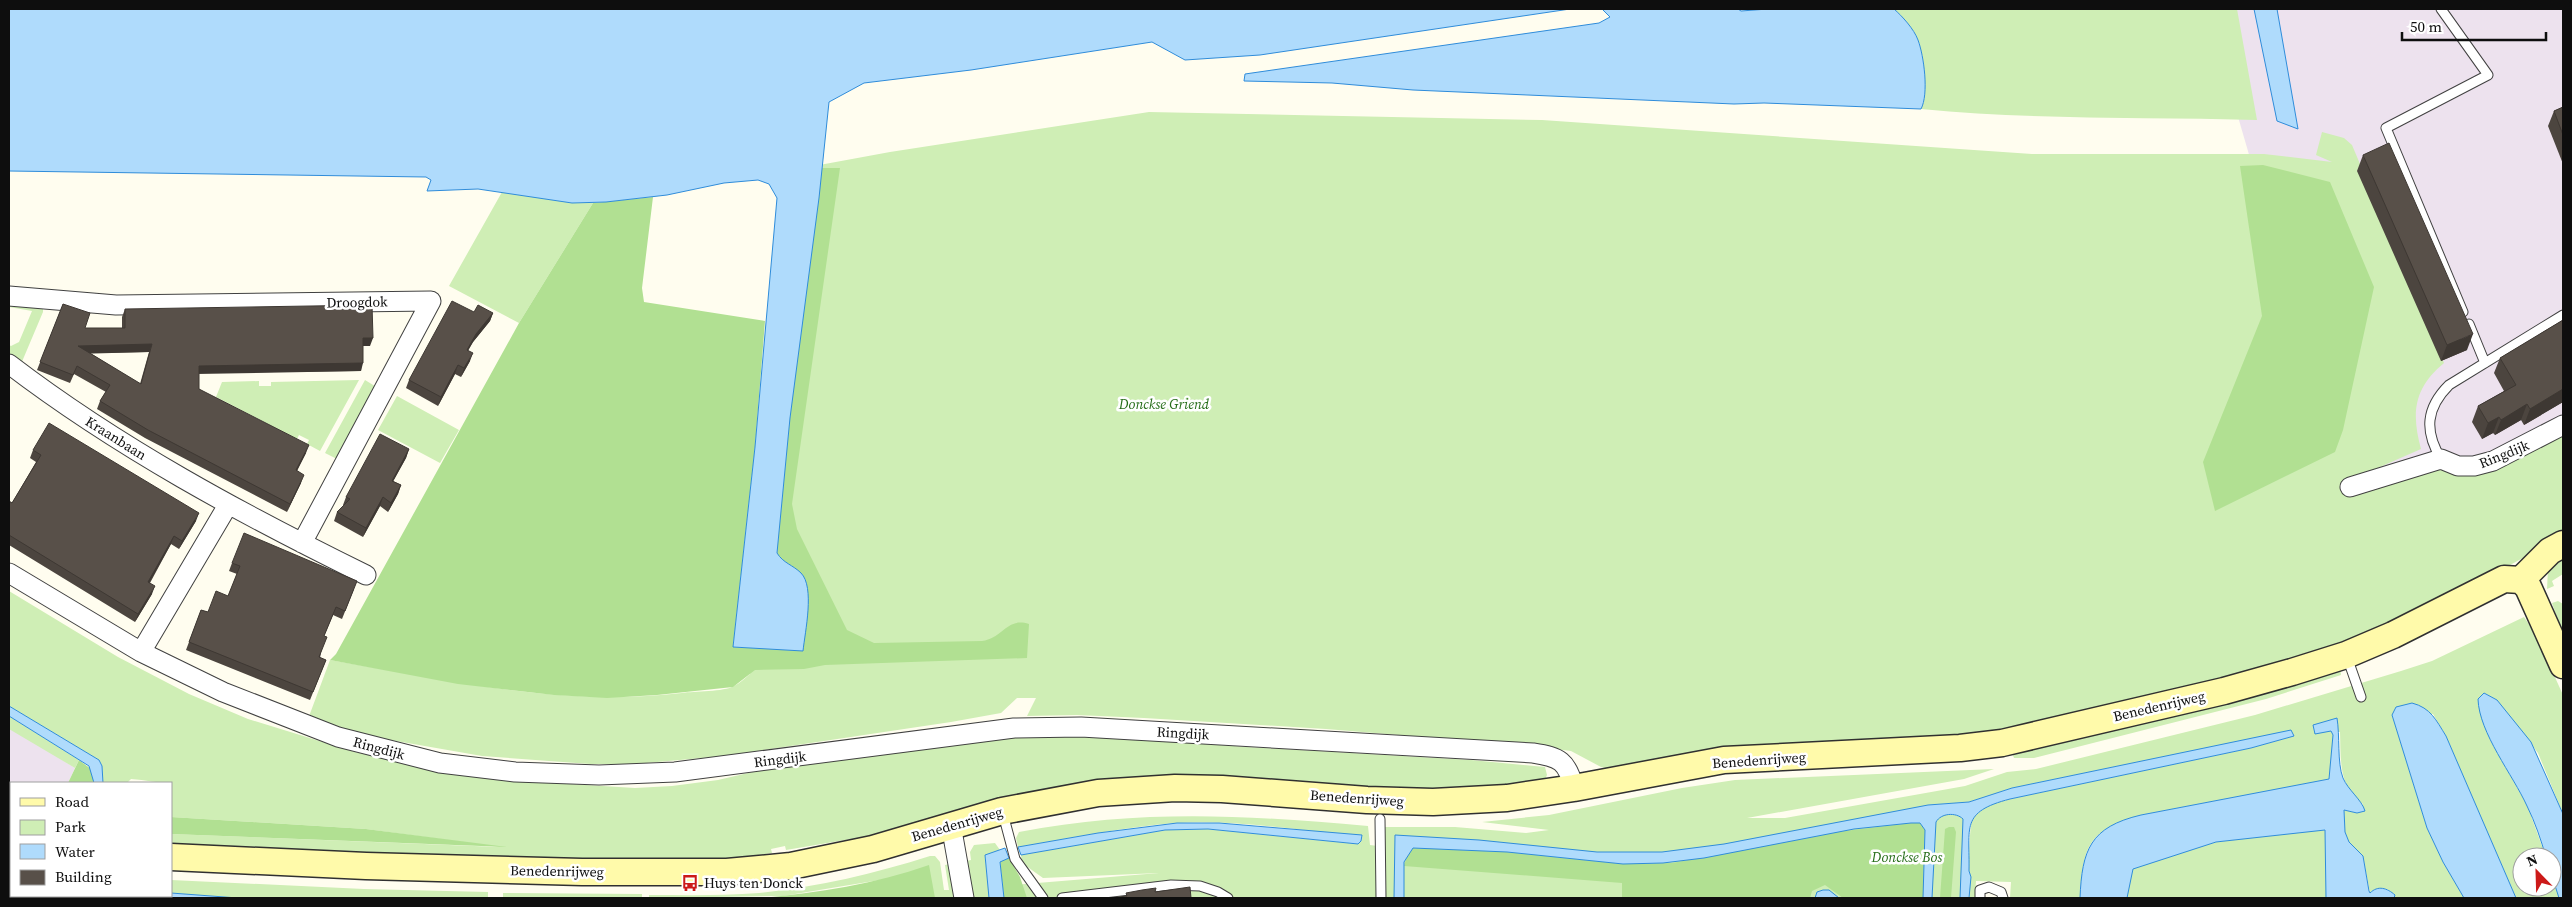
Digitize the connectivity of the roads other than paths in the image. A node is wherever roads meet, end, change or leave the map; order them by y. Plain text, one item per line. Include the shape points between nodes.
1 (2441, 9) edge
2 (9, 296) edge
3 (2563, 315) edge
4 (2485, 363) junction
5 (9, 364) edge
6 (2563, 425) edge
7 (2441, 459) junction
8 (2350, 487) dead end
9 (228, 505) junction
10 (302, 544) junction
11 (2563, 544) edge
12 (9, 573) edge
13 (366, 575) dead end
14 (2521, 580) junction
15 (141, 652) junction
16 (2346, 654) junction
17 (2563, 665) edge
18 (2361, 697) dead end
19 (1574, 788) junction
20 (1002, 811) junction
21 (1380, 819) dead end
22 (951, 825) junction
23 (172, 857) edge
24 (964, 898) edge
25 (1043, 898) edge
26 (1062, 898) edge
27 (1228, 898) edge
28 (1381, 898) edge
29 (1980, 898) edge
30 (2003, 898) edge

1 - 4 lane via 2488,75 2386,128
2 - 10 street, Droogdok via 116,306 432,301
3 - 4 lane
4 - 7 lane via 2449,385 2431,410 2432,444
5 - 9 street, Kraanbaan via 56,400
6 - 7 street, Ringdijk via 2493,461 2458,466
7 - 8 street
9 - 10 street, Kraanbaan
9 - 15 street
10 - 13 street, Kraanbaan
11 - 14 street via 2550,551
12 - 15 street, Ringdijk
14 - 16 street, Benedenrijweg via 2504,579 2394,636
14 - 17 street via 2528,587
15 - 19 street, Ringdijk via 222,692 354,742 440,763 516,772 598,775 675,772 1001,730 1081,727 1533,753 1552,756 1564,763
16 - 18 lane
16 - 19 street, Benedenrijweg via 2224,691 2002,743 1920,752 1724,760
19 - 20 street, Benedenrijweg via 1507,798 1434,802 1175,788 1098,793
20 - 22 street, Benedenrijweg
20 - 25 lane via 1015,859
21 - 28 lane
22 - 23 street, Benedenrijweg via 792,866 726,872 582,872
22 - 24 street
26 - 27 lane via 1171,885 1200,886
29 - 30 lane via 1980,890 1989,887 2001,892

